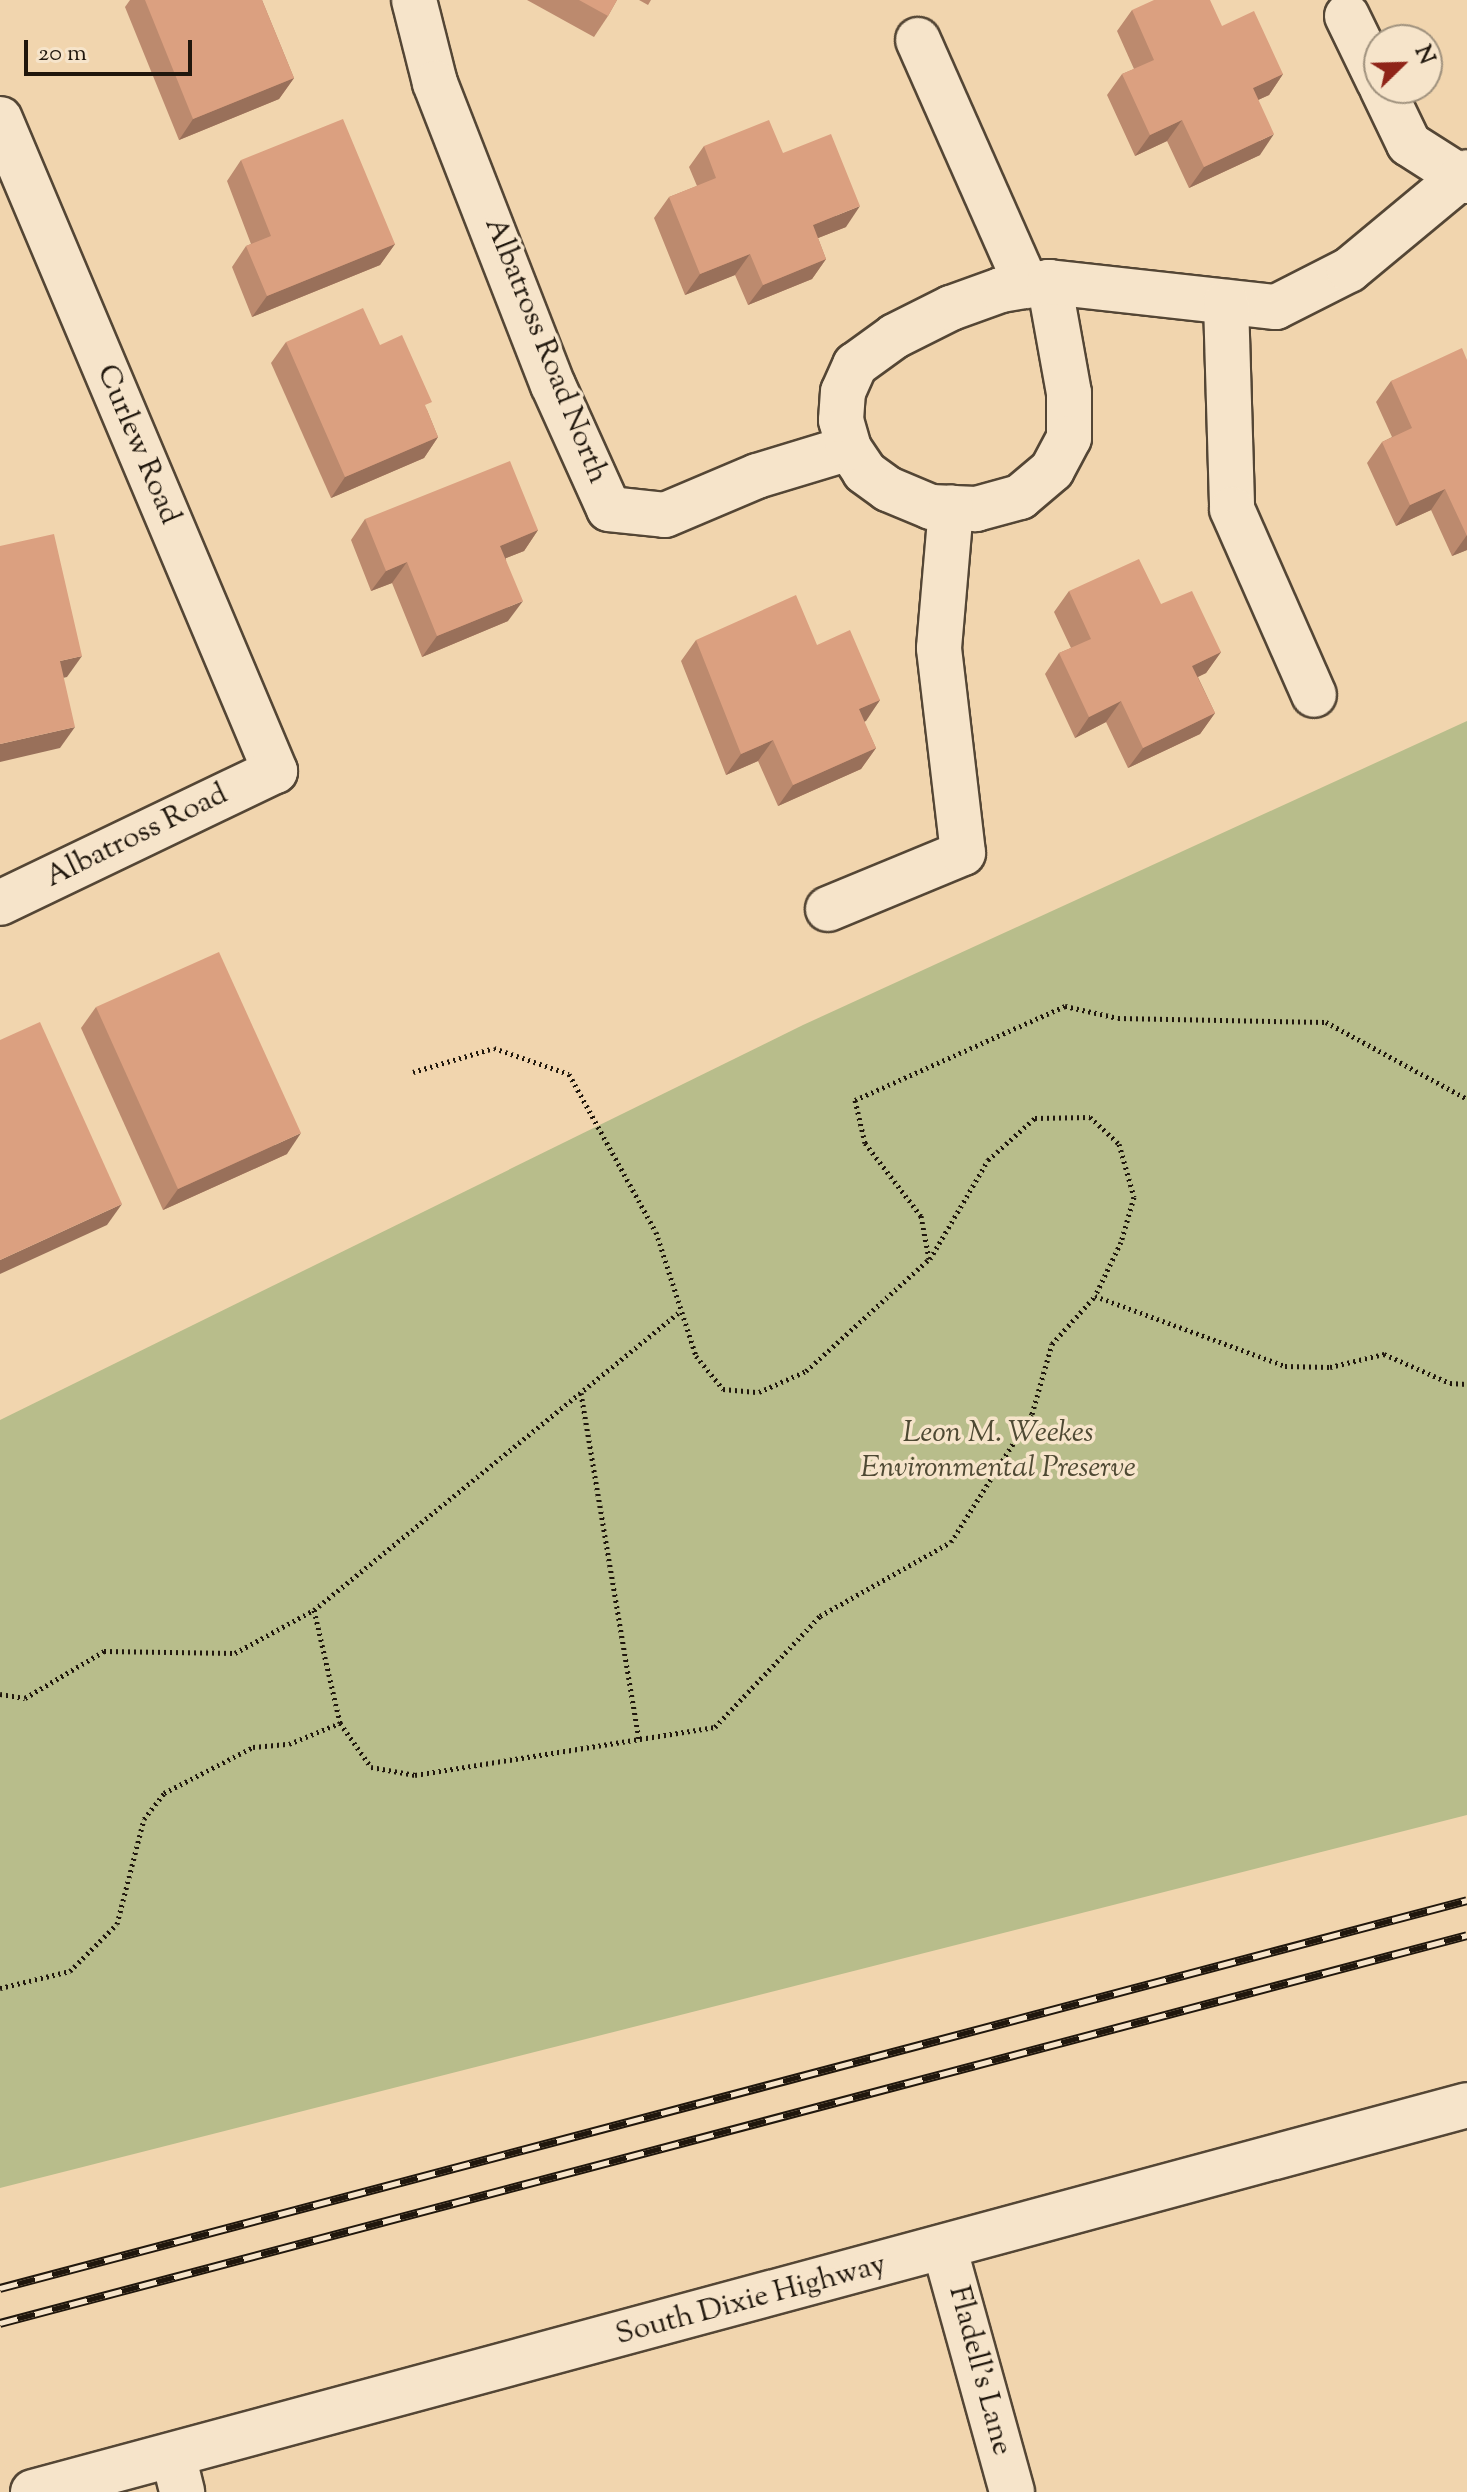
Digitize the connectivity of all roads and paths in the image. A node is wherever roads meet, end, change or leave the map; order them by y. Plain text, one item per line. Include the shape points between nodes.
1 (414, 0) edge
2 (1347, 16) dead end
3 (918, 40) dead end
4 (1363, 49) edge
5 (1390, 104) edge
6 (0, 119) edge
7 (1465, 177) edge
8 (1038, 284) junction
9 (1226, 302) junction
10 (849, 448) junction
11 (951, 508) junction
12 (1314, 695) dead end
13 (275, 771) joint
14 (0, 903) edge
15 (828, 909) dead end
16 (413, 1072) dead end
17 (1467, 1099) edge
18 (929, 1259) junction
19 (1095, 1296) junction
20 (679, 1312) junction
21 (1467, 1384) edge
22 (581, 1393) junction
23 (314, 1610) junction
24 (0, 1694) edge
25 (340, 1723) junction
26 (639, 1739) junction
27 (0, 1988) edge
28 (1467, 2105) edge
29 (945, 2250) junction
30 (177, 2474) edge
31 (33, 2492) edge
32 (1012, 2492) edge

1 - 10 street, Albatross Road North via 435,83 553,385 609,509 665,515 757,476
2 - 4 street
3 - 8 street
5 - 7 street via 1409,144
6 - 13 street, Curlew Road
7 - 9 street via 1349,270 1276,307
8 - 9 street
8 - 10 street via 951,308 895,336 855,365 843,392 841,420
8 - 11 street via 1069,393 1069,438 1052,470 1020,497 976,509
9 - 12 street via 1232,509
10 - 11 street via 865,472 888,489 931,507
11 - 15 street via 939,648 963,853
13 - 14 street, Albatross Road
16 - 20 path via 494,1048 569,1074 656,1232
17 - 18 path via 1326,1022 1118,1018 1065,1006 855,1100 865,1143 921,1216
18 - 19 path via 988,1160 1035,1118 1090,1117 1119,1144 1134,1197 1121,1242
18 - 20 path via 806,1371 759,1392 723,1389 696,1356
19 - 21 path via 1285,1366 1330,1367 1384,1354 1450,1383
19 - 26 path via 1052,1344 1032,1414 951,1542 820,1616 715,1727
20 - 22 path
22 - 23 path
22 - 26 path
23 - 24 path via 235,1653 104,1651 25,1698
23 - 25 path
25 - 26 path via 371,1767 415,1775
25 - 27 path via 289,1744 253,1747 164,1793 144,1819 117,1924 70,1971
28 - 29 street, South Dixie Highway
29 - 30 street, South Dixie Highway
29 - 32 street, Fladell's Lane
30 - 31 street, South Dixie Highway

